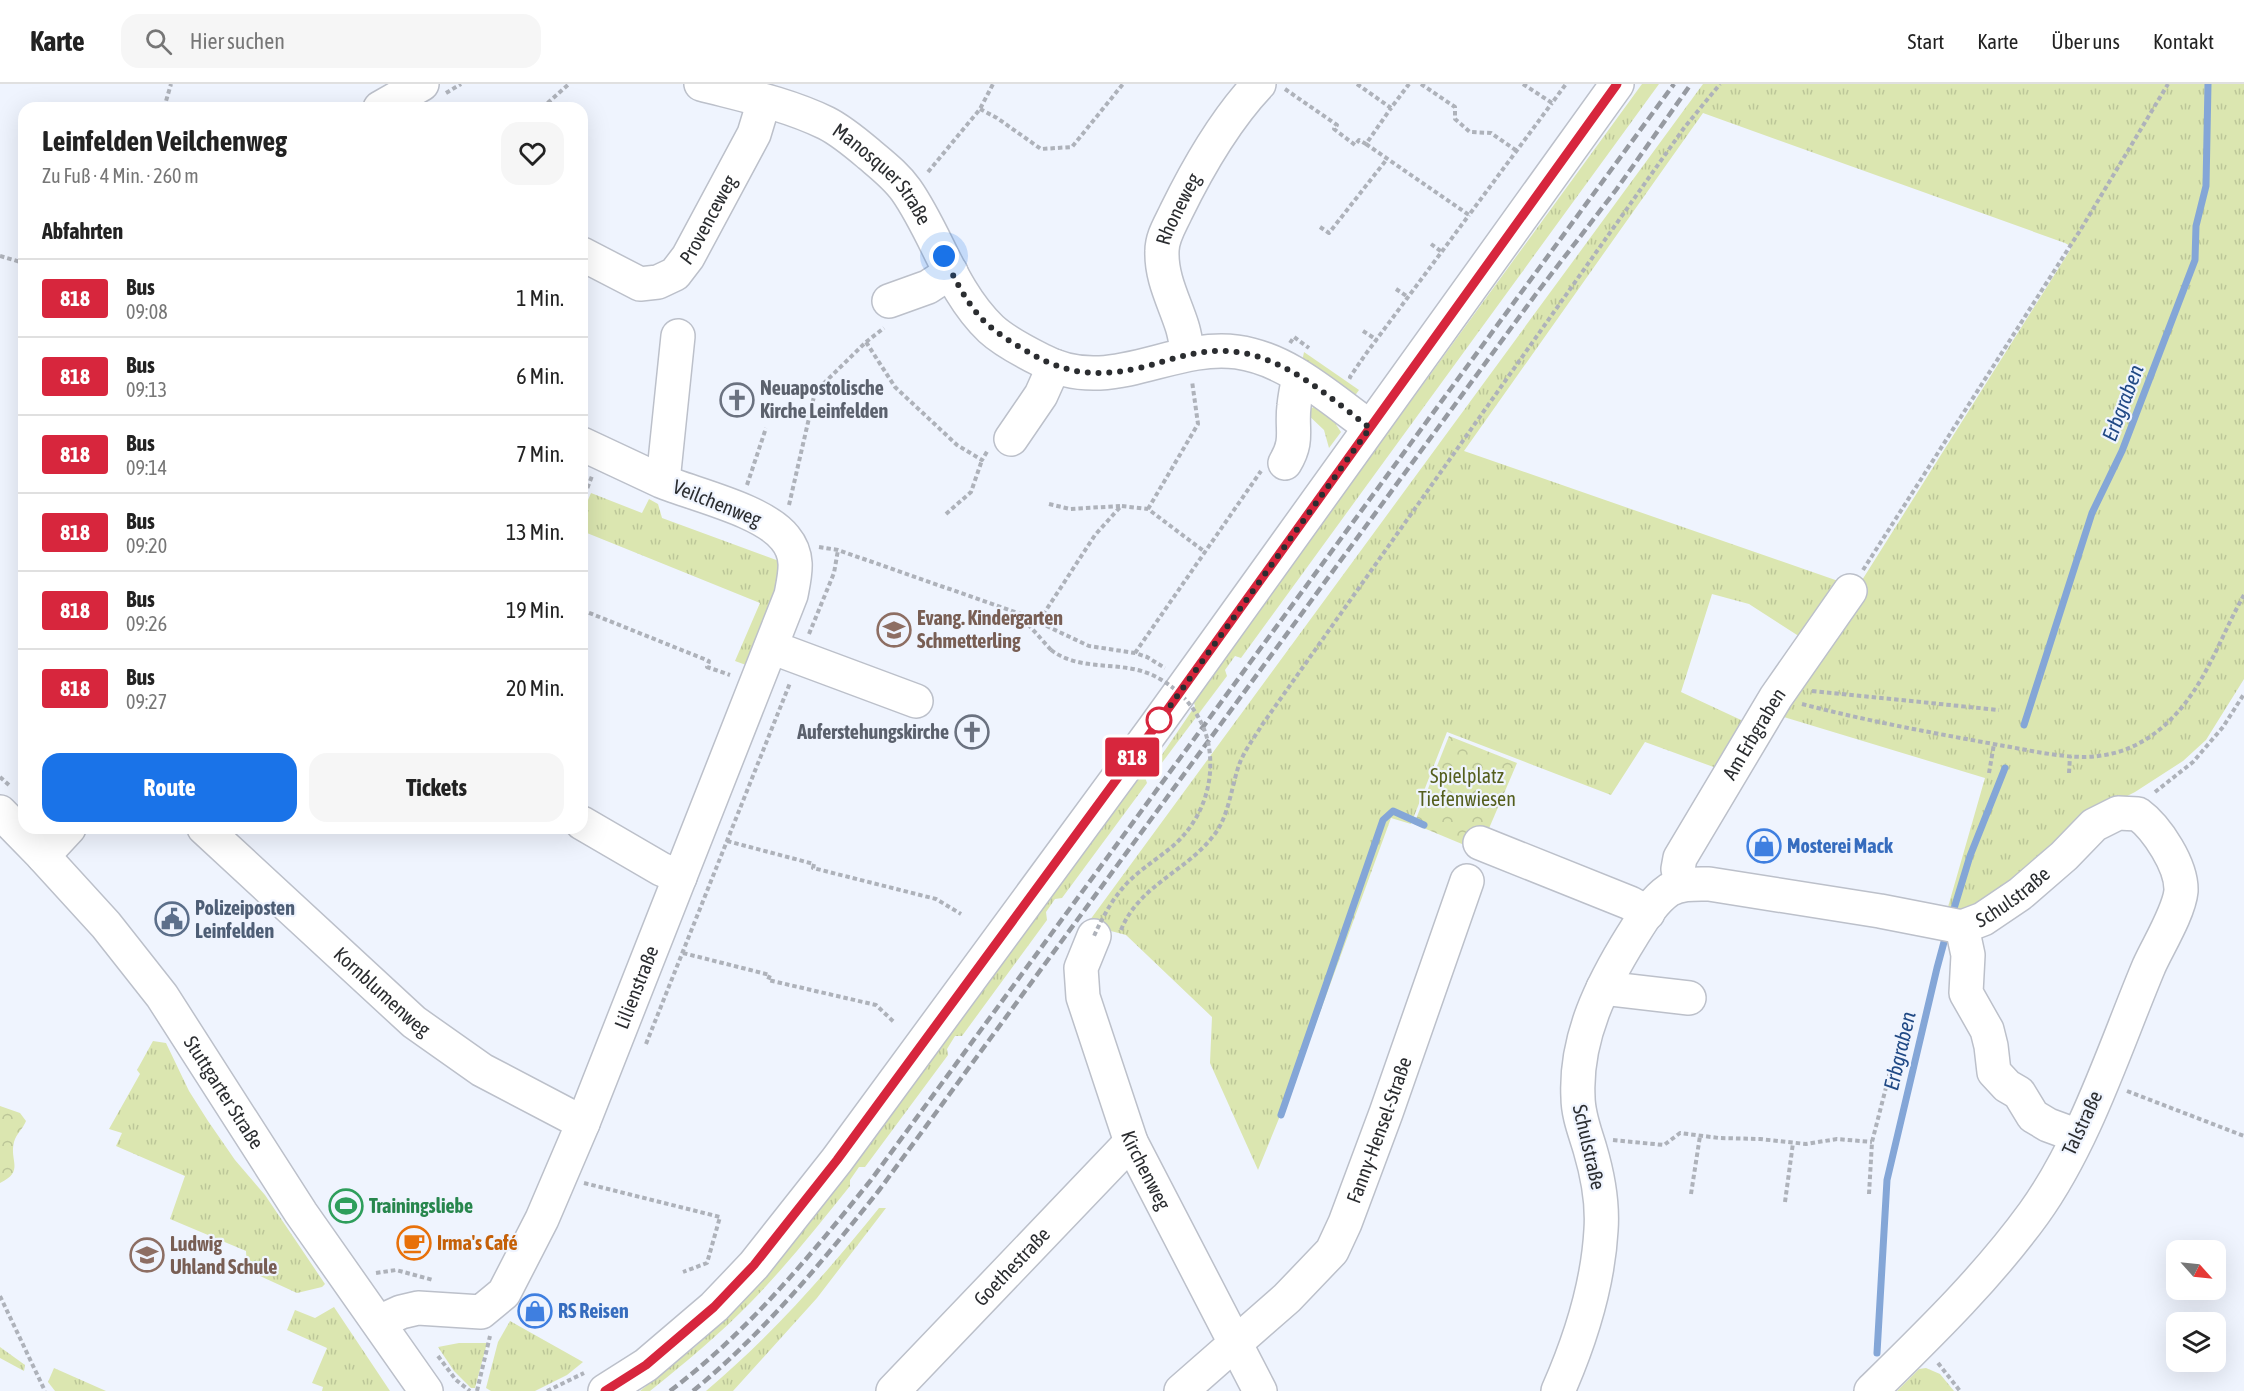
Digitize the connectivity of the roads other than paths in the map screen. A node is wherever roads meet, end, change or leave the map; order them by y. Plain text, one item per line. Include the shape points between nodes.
1 (422, 84) edge
2 (700, 84) edge
3 (1258, 84) edge
4 (1617, 84) edge
5 (764, 101) junction
6 (391, 102) edge
7 (588, 257) edge
8 (951, 272) junction
9 (889, 301) dead end
10 (678, 336) dead end
11 (1188, 354) junction
12 (1054, 366) junction
13 (1299, 377) junction
14 (1370, 428) junction
15 (1002, 440) road end
16 (588, 447) edge
17 (1274, 465) road end
18 (663, 481) junction
19 (784, 539) joint
20 (1850, 591) road end
21 (771, 647) junction
22 (916, 701) dead end
23 (0, 812) edge
24 (2138, 814) joint
25 (588, 826) edge
26 (18, 830) edge
27 (22, 834) edge
28 (64, 834) edge
29 (210, 834) edge
30 (1480, 843) dead end
31 (44, 856) junction
32 (680, 877) junction
33 (1467, 880) dead end
34 (1681, 885) junction
35 (1648, 913) junction
36 (1950, 925) junction
37 (1107, 934) road end
38 (1603, 988) junction
39 (1689, 998) dead end
40 (583, 1123) junction
41 (2078, 1136) junction
42 (1131, 1142) junction
43 (379, 1323) junction
44 (1234, 1344) junction
45 (426, 1391) edge
46 (605, 1391) edge
47 (892, 1391) edge
48 (1180, 1391) edge
49 (1260, 1391) edge
50 (1558, 1391) edge
51 (1872, 1391) edge

1 - 6 street
2 - 5 street, Manosquer Straße
3 - 11 street, Rhoneweg via 1216,140 1163,238 1165,280
4 - 14 street
5 - 7 street, Provenceweg via 754,134 675,274 658,282 640,284
5 - 8 street, Manosquer Straße via 828,124 889,171 928,226
8 - 9 street via 928,287
8 - 12 street, Manosquer Straße via 973,309 993,330
10 - 18 street
11 - 12 street, Manosquer Straße via 1101,373
11 - 13 street, Manosquer Straße via 1237,352 1265,359
12 - 15 street via 1041,395
13 - 14 street, Manosquer Straße
13 - 17 street via 1292,451
14 - 46 street via 837,1160 754,1265 714,1307 646,1365
16 - 18 street, Veilchenweg
18 - 19 street, Veilchenweg via 765,520
19 - 21 street, Lilienstraße via 797,565 791,595
20 - 34 street, Am Erbgraben via 1781,690 1680,858
21 - 22 street
21 - 32 street, Lilienstraße
23 - 26 street, Stuttgarter Straße
24 - 36 street, Schulstraße via 2118,813 2094,825 2020,894 1983,919
24 - 41 street, Talstraße via 2155,829 2168,850 2180,879 2179,901
25 - 32 street
27 - 31 street, Stuttgarter Straße
28 - 31 street
29 - 40 street, Kornblumenweg via 414,1022 482,1070
30 - 35 street
31 - 43 street, Stuttgarter Straße via 162,996 301,1213
32 - 40 street, Lilienstraße
33 - 44 street, Fanny-Hensel-Straße via 1339,1239 1324,1262
34 - 35 street, Schulstraße via 1660,898
34 - 36 street via 1756,890
35 - 38 street, Schulstraße
36 - 41 street via 1968,955 1966,993 1987,1030 1994,1072 2019,1094 2033,1116
37 - 42 street, Kirchenweg via 1081,968 1083,997
38 - 39 street
38 - 50 street, Schulstraße via 1587,1026 1578,1076 1580,1114 1601,1200 1599,1253 1578,1340
40 - 43 street, Lilienstraße via 504,1293 482,1312 418,1308
41 - 51 street, Talstraße via 2049,1192 2017,1236
42 - 44 street, Kirchenweg
42 - 47 street, Goethestraße
43 - 45 street, Stuttgarter Straße
44 - 48 street, Fanny-Hensel-Straße
44 - 49 street, Kirchenweg

